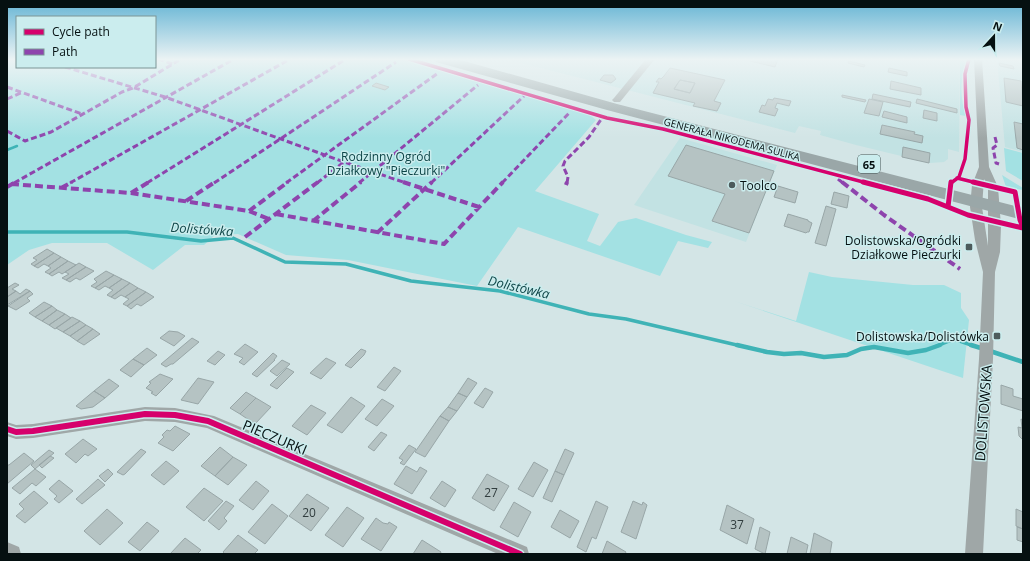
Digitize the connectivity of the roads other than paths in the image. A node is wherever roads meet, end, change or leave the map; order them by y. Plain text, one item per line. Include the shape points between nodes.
1 (541, 85) edge
2 (557, 85) edge
3 (629, 85) edge
4 (979, 85) edge
5 (617, 100) junction
6 (984, 167) junction
7 (985, 199) junction
8 (1023, 204) edge
9 (1023, 214) edge
10 (989, 272) junction
11 (7, 429) edge
12 (7, 551) edge
13 (12, 554) edge
14 (520, 554) edge
15 (974, 554) edge

1 - 7 highway, GENERAŁA NIKODEMA SULIKA / 65 via 627,111
2 - 5 highway, GENERAŁA NIKODEMA SULIKA / 65
3 - 5 street
4 - 6 street, DOLISTOWSKA
5 - 7 highway, GENERAŁA NIKODEMA SULIKA / 65
6 - 7 street, DOLISTOWSKA via 977,183
6 - 7 street, DOLISTOWSKA via 993,187
7 - 8 highway, GENERAŁA NIKODEMA SULIKA / 65
7 - 9 highway, GENERAŁA NIKODEMA SULIKA / 65
7 - 10 street, DOLISTOWSKA via 994,252
7 - 10 street, DOLISTOWSKA via 977,217
10 - 15 street, DOLISTOWSKA via 987,351
11 - 14 street, PIECZURKI via 33,432 145,414 175,415 208,421
12 - 13 street

